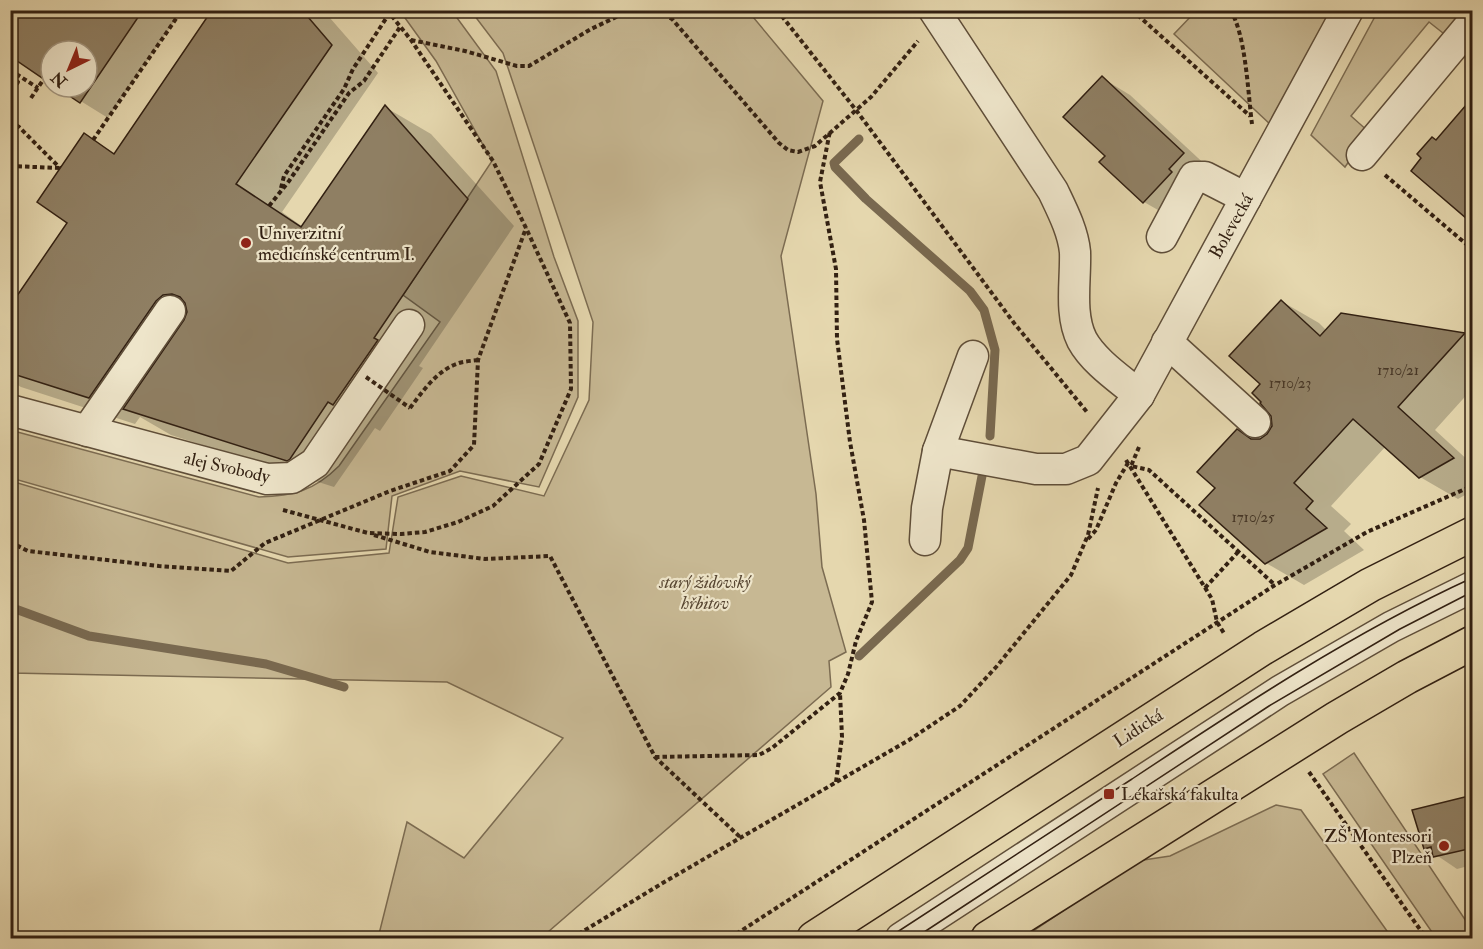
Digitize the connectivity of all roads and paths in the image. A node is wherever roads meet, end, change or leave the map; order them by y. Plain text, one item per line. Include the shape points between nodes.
1 (182, 10) edge
2 (631, 10) edge
3 (657, 10) edge
4 (777, 10) edge
5 (1132, 10) edge
6 (1230, 10) edge
7 (1348, 10) edge
8 (389, 14) dead end
9 (936, 14) edge
10 (1473, 23) edge
11 (400, 27) dead end
12 (411, 40) dead end
13 (10, 70) edge
14 (10, 77) edge
15 (15, 87) dead end
16 (38, 88) joint
17 (31, 98) dead end
18 (856, 110) junction
19 (1251, 117) junction
20 (10, 120) edge
21 (1252, 128) dead end
22 (830, 131) junction
23 (93, 140) dead end
24 (1362, 155) joint
25 (11, 167) edge
26 (280, 189) junction
27 (1246, 198) junction
28 (269, 206) dead end
29 (1162, 237) dead end
30 (1473, 249) edge
31 (170, 311) dead end
32 (409, 325) dead end
33 (1167, 342) junction
34 (973, 356) dead end
35 (478, 360) dead end
36 (366, 377) dead end
37 (1138, 395) junction
38 (10, 410) edge
39 (1255, 422) dead end
40 (87, 431) junction
41 (1108, 437) junction
42 (938, 451) junction
43 (1130, 464) junction
44 (1473, 486) edge
45 (368, 533) dead end
46 (1473, 534) edge
47 (924, 540) dead end
48 (1086, 542) junction
49 (1238, 552) junction
50 (1275, 585) junction
51 (1473, 586) edge
52 (1205, 588) junction
53 (1217, 622) junction
54 (1473, 643) edge
55 (840, 693) junction
56 (1294, 746) junction
57 (655, 757) junction
58 (836, 783) junction
59 (740, 837) junction
60 (572, 939) edge
61 (730, 939) edge
62 (813, 939) edge
63 (901, 939) edge
64 (988, 939) edge
65 (1426, 939) edge

1 - 23 path
2 - 12 path via 529,66
3 - 22 path via 672,19 788,150 798,152 815,146
4 - 18 path
5 - 19 path
6 - 19 path via 1236,19
7 - 27 street, Bolevecká
8 - 26 path via 344,89 284,176
9 - 18 path via 871,97
9 - 37 street via 1063,211 1074,249 1077,327 1083,341
10 - 24 street
11 - 26 path via 364,81 349,93
13 - 16 path
14 - 15 path via 18,82
16 - 17 path
18 - 22 path
18 - 41 path via 1014,323
19 - 21 path
20 - 25 path via 60,168
22 - 55 path via 820,182 836,269 837,339 872,602
24 - 30 path
26 - 28 path
27 - 29 street via 1205,177 1194,177
27 - 33 street, Bolevecká
31 - 40 street
32 - 40 street, alej Svobody via 315,463 292,478 267,479
33 - 37 street, Bolevecká
33 - 39 street
34 - 42 street
35 - 36 path, bridge via 460,362 441,372 410,408
37 - 41 street, Bolevecká
38 - 40 street, alej Svobody
41 - 42 street, Bolevecká via 1088,460 1066,469 1035,469
41 - 43 path
41 - 48 path
42 - 47 street
43 - 48 path
43 - 49 path via 1149,470
43 - 52 path
44 - 50 path via 1367,532
45 - 57 path via 452,555 485,559 549,556
46 - 62 main road, Lidická via 1370,585 1272,642
48 - 58 path via 1071,575 998,666 960,706
49 - 50 path
49 - 52 path
50 - 53 path
51 - 63 street via 1391,627 1281,691
52 - 53 path via 1212,598
53 - 61 path
54 - 56 main road via 1407,677
55 - 57 path via 759,755
55 - 58 path via 842,737
56 - 64 main road
56 - 65 path
57 - 59 path
58 - 59 path
59 - 60 path

